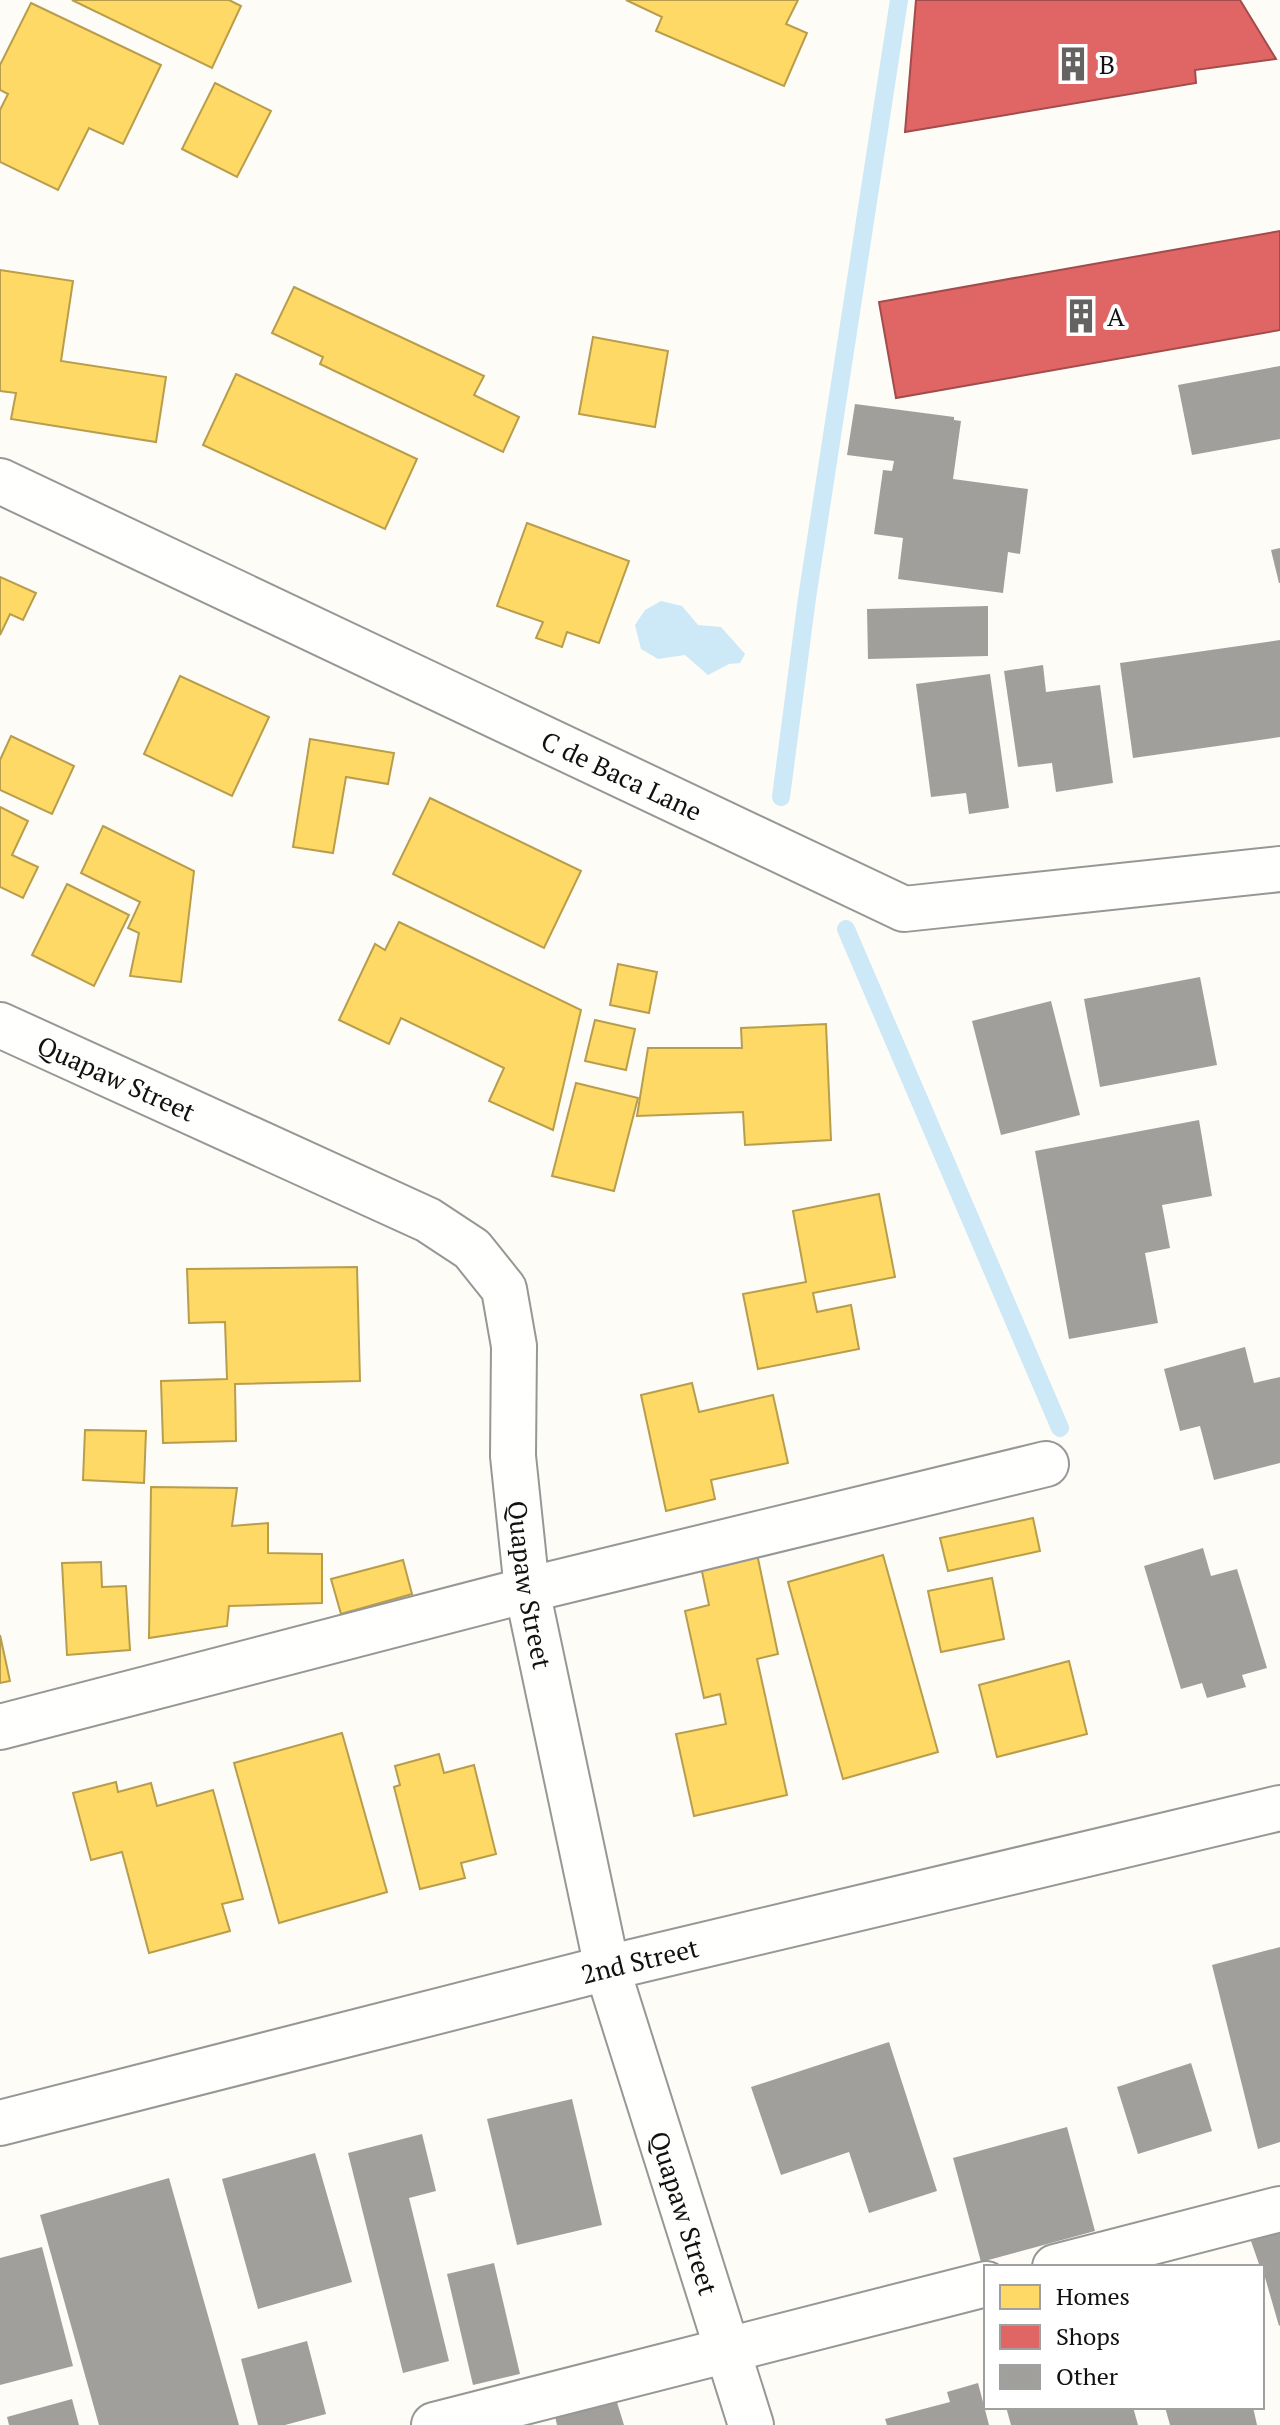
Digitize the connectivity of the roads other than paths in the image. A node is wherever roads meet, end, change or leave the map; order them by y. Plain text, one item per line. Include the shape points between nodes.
1 (0, 481) edge
2 (1280, 869) edge
3 (0, 1025) edge
4 (1046, 1464) dead end
5 (527, 1590) junction
6 (0, 1727) edge
7 (1280, 1808) edge
8 (607, 1968) junction
9 (0, 2123) edge
10 (1280, 2209) edge
11 (1063, 2265) edge
12 (984, 2285) edge
13 (728, 2350) junction
14 (434, 2425) edge
15 (751, 2425) edge

1 - 2 street, C de Baca Lane via 904,909
3 - 5 street, Quapaw Street via 428,1220 472,1249 504,1289 514,1346 513,1456
4 - 5 street
5 - 6 street
5 - 8 street, Quapaw Street
7 - 8 street, 2nd Street
8 - 9 street, 2nd Street
8 - 13 street, Quapaw Street
10 - 11 street
12 - 13 street
13 - 14 street
13 - 15 street, Quapaw Street

